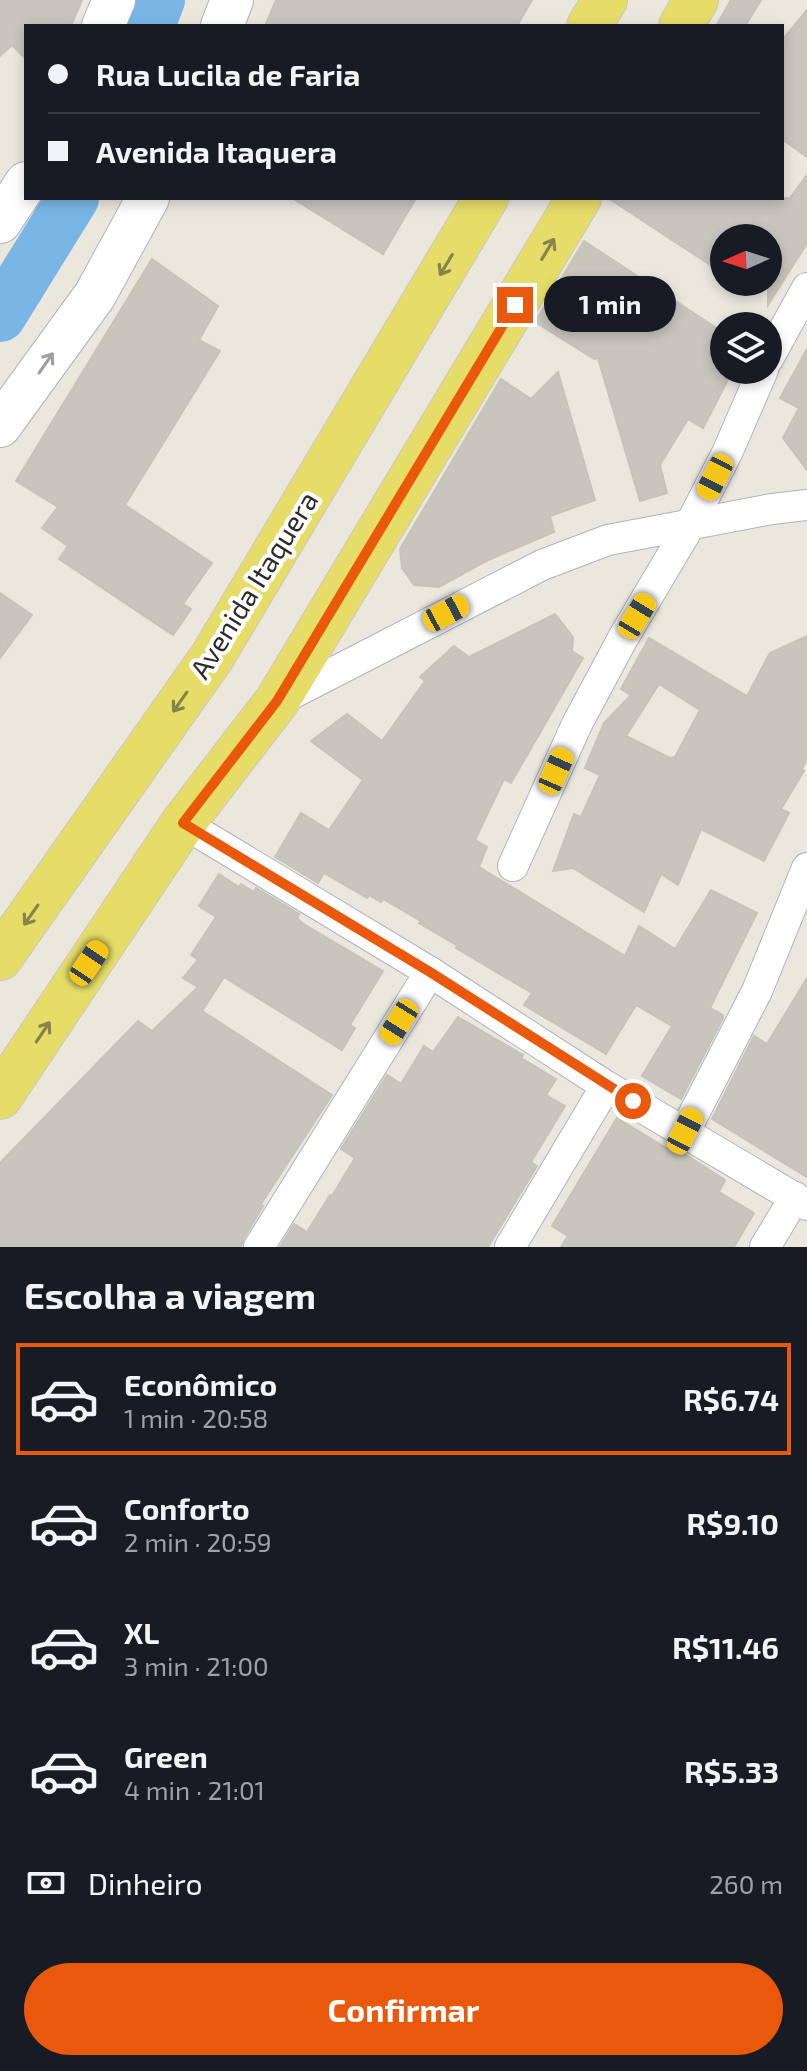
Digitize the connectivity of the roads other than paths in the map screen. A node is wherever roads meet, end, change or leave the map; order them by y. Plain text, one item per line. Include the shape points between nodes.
1 (114, 0) edge
2 (232, 0) edge
3 (605, 0) edge
4 (696, 0) edge
5 (104, 24) edge
6 (223, 24) edge
7 (590, 24) edge
8 (682, 24) edge
9 (147, 200) edge
10 (485, 200) edge
11 (578, 200) edge
12 (807, 288) edge
13 (782, 334) edge
14 (757, 384) edge
15 (0, 426) edge
16 (807, 505) edge
17 (690, 525) junction
18 (277, 701) junction
19 (183, 823) junction
20 (513, 866) dead end
21 (807, 868) edge
22 (0, 958) edge
23 (430, 972) junction
24 (606, 1086) junction
25 (0, 1097) edge
26 (685, 1131) junction
27 (801, 1201) edge
28 (259, 1247) edge
29 (510, 1247) edge
30 (765, 1247) edge

1 - 5 main road
2 - 6 main road
3 - 7 main road
4 - 8 main road
15 -> 9 main road via 95,295
10 -> 22 main road, Avenida Itaquera via 212,657
18 -> 11 main road
12 - 13 street
14 - 17 street
16 - 17 street
17 - 18 street via 608,540 542,565
17 - 20 street via 577,724
18 - 19 main road
19 - 23 street
25 -> 19 main road
21 - 26 street via 757,991
23 - 24 street
23 - 28 street
24 - 26 street
24 - 29 street
26 - 27 street
27 - 30 street

